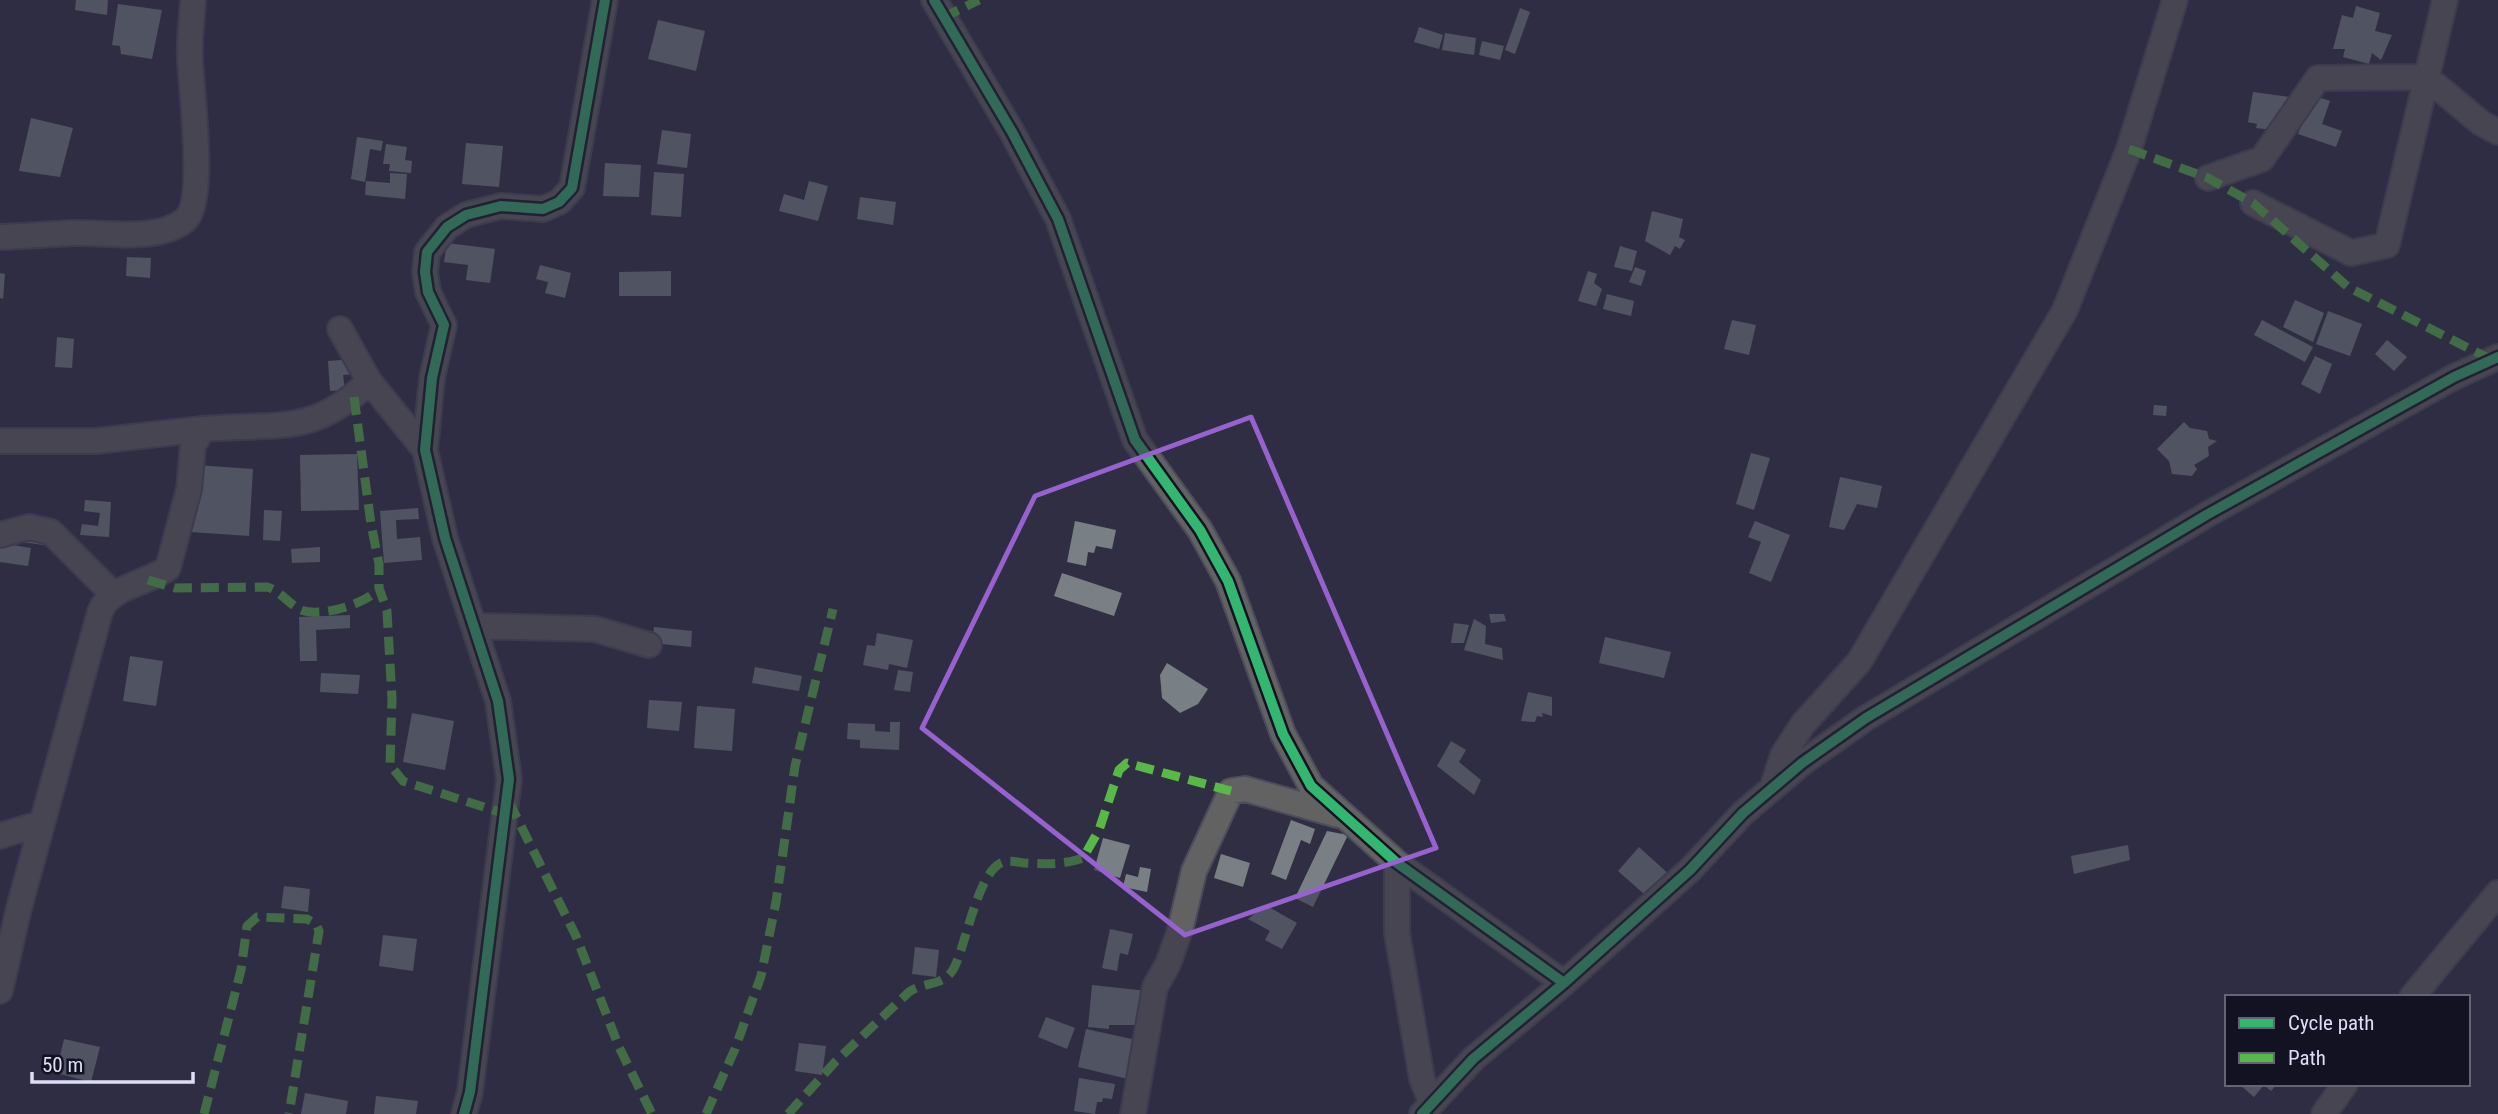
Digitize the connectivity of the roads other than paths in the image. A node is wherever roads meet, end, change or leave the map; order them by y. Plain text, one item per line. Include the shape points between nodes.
1 (193, 0) edge
2 (606, 0) edge
3 (934, 0) edge
4 (2175, 0) edge
5 (2445, 0) edge
6 (2426, 77) junction
7 (2498, 132) edge
8 (2208, 178) dead end
9 (2253, 202) dead end
10 (0, 237) edge
11 (340, 329) dead end
12 (2498, 357) edge
13 (369, 382) junction
14 (203, 429) junction
15 (0, 440) edge
16 (425, 450) junction
17 (0, 535) edge
18 (113, 594) junction
19 (476, 626) junction
20 (649, 645) dead end
21 (1773, 786) junction
22 (1342, 816) junction
23 (42, 823) junction
24 (0, 836) edge
25 (1397, 863) junction
26 (2498, 893) edge
27 (9, 906) edge
28 (1564, 983) junction
29 (0, 990) edge
30 (2414, 995) edge
31 (2344, 1086) edge
32 (1427, 1108) edge
33 (464, 1114) edge
34 (1133, 1114) edge
35 (2325, 1114) edge

1 - 10 street via 190,56 197,165 192,210 185,220 138,234
2 - 16 street via 572,188 559,202 543,209 501,206 466,215 447,227 427,252 428,292 444,325 432,378
3 - 22 street via 1058,219 1135,440 1200,530 1228,581 1299,767 1324,801
4 - 21 street via 2129,149 2065,310 1859,662 1803,724 1783,755
5 - 6 street
6 - 7 street
6 - 8 street via 2318,78 2263,159
6 - 9 street via 2387,245 2351,253
11 - 13 street
12 - 21 street via 2089,584 1866,718
13 - 14 street via 322,418 298,425
13 - 16 street
14 - 15 street via 96,441
14 - 18 street via 193,445 189,489 168,568
16 - 19 street via 445,538
17 - 18 street via 29,527 51,532
18 - 23 street via 100,612
19 - 20 street via 595,629
19 - 33 street via 498,701 509,790
21 - 28 street via 1690,870
22 - 25 street
22 - 34 street via 1245,789 1231,791 1194,871 1180,930 1155,987
23 - 24 street
23 - 27 street
25 - 28 street
25 - 32 street via 1397,933
26 - 30 street
27 - 29 street
28 - 32 street via 1473,1059
31 - 35 street

